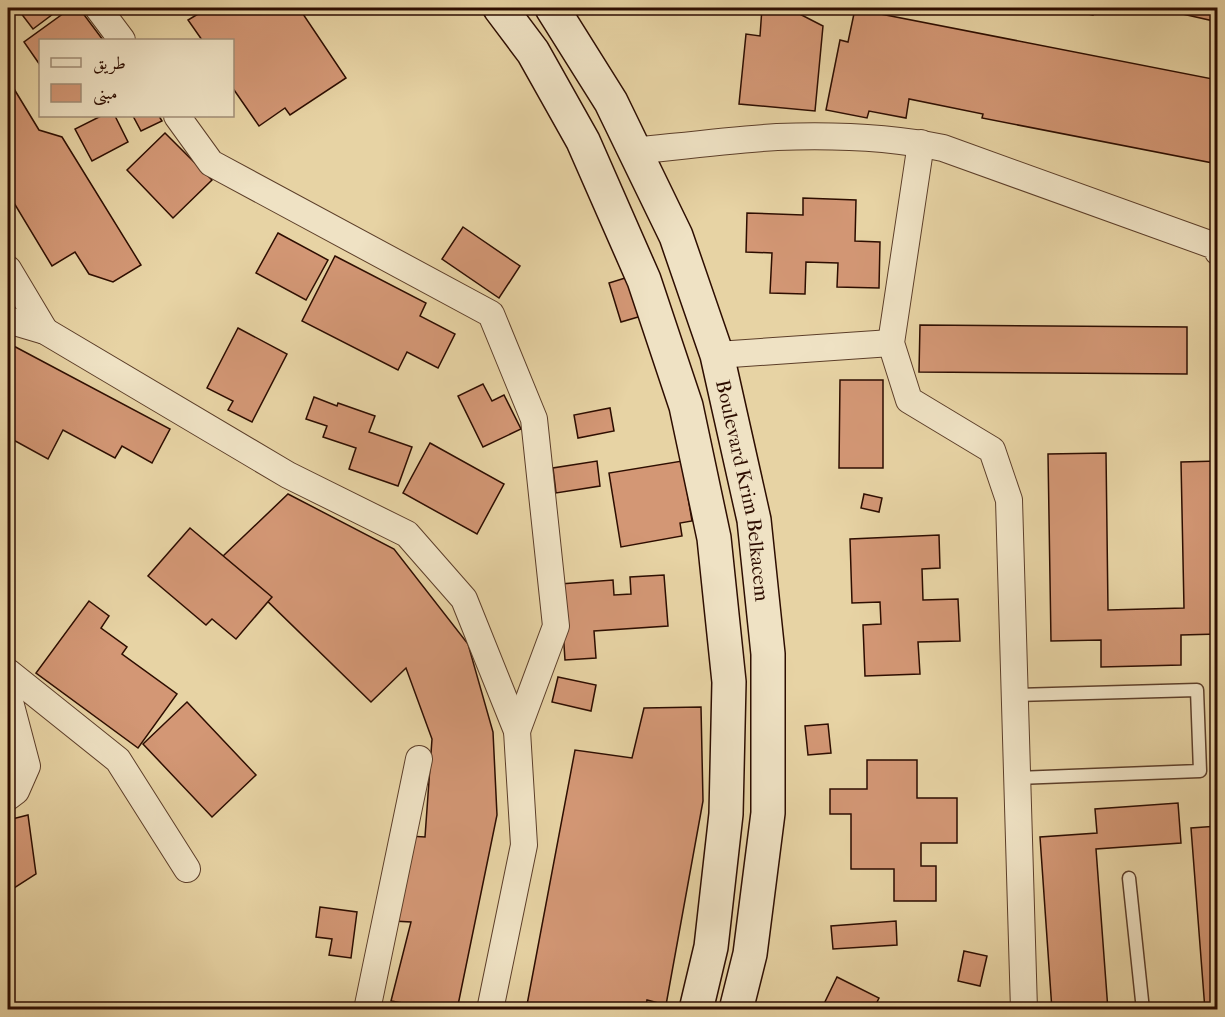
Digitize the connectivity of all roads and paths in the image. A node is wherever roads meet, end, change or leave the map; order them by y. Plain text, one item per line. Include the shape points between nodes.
1 (99, 8) edge
2 (500, 8) edge
3 (552, 8) edge
4 (121, 39) edge
5 (178, 117) edge
6 (921, 144) junction
7 (634, 151) junction
8 (1217, 248) edge
9 (8, 269) edge
10 (8, 320) edge
11 (45, 331) junction
12 (891, 343) junction
13 (717, 355) junction
14 (8, 672) edge
15 (8, 694) edge
16 (1015, 695) junction
17 (517, 731) junction
18 (418, 759) dead end
19 (1017, 778) junction
20 (8, 797) edge
21 (187, 869) dead end
22 (1129, 878) dead end
23 (367, 1010) edge
24 (490, 1010) edge
25 (696, 1010) edge
26 (736, 1010) edge
27 (1024, 1010) edge
28 (1143, 1010) edge

1 - 4 street
2 - 25 main road via 533,52 583,141 644,280 686,406 714,538 729,682 726,814 711,947
3 - 7 main road, Boulevard Krim Belkacem via 611,102
5 - 17 street via 211,163 491,314 534,419 556,626
6 - 7 street via 849,137 778,137
6 - 8 street via 943,148
6 - 12 street
7 - 13 main road, Boulevard Krim Belkacem via 676,236
9 - 11 street
10 - 11 street
11 - 17 street via 288,475 407,534 464,598
12 - 13 street
12 - 16 street via 909,400 992,450 1009,500
13 - 26 main road, Boulevard Krim Belkacem via 754,520 768,654 768,813 750,954
14 - 21 street via 118,760
15 - 20 street via 27,766 16,791
16 - 19 street
16 - 19 lane via 1197,690 1200,771
17 - 24 street via 524,845
18 - 23 street
19 - 27 street
22 - 28 lane

